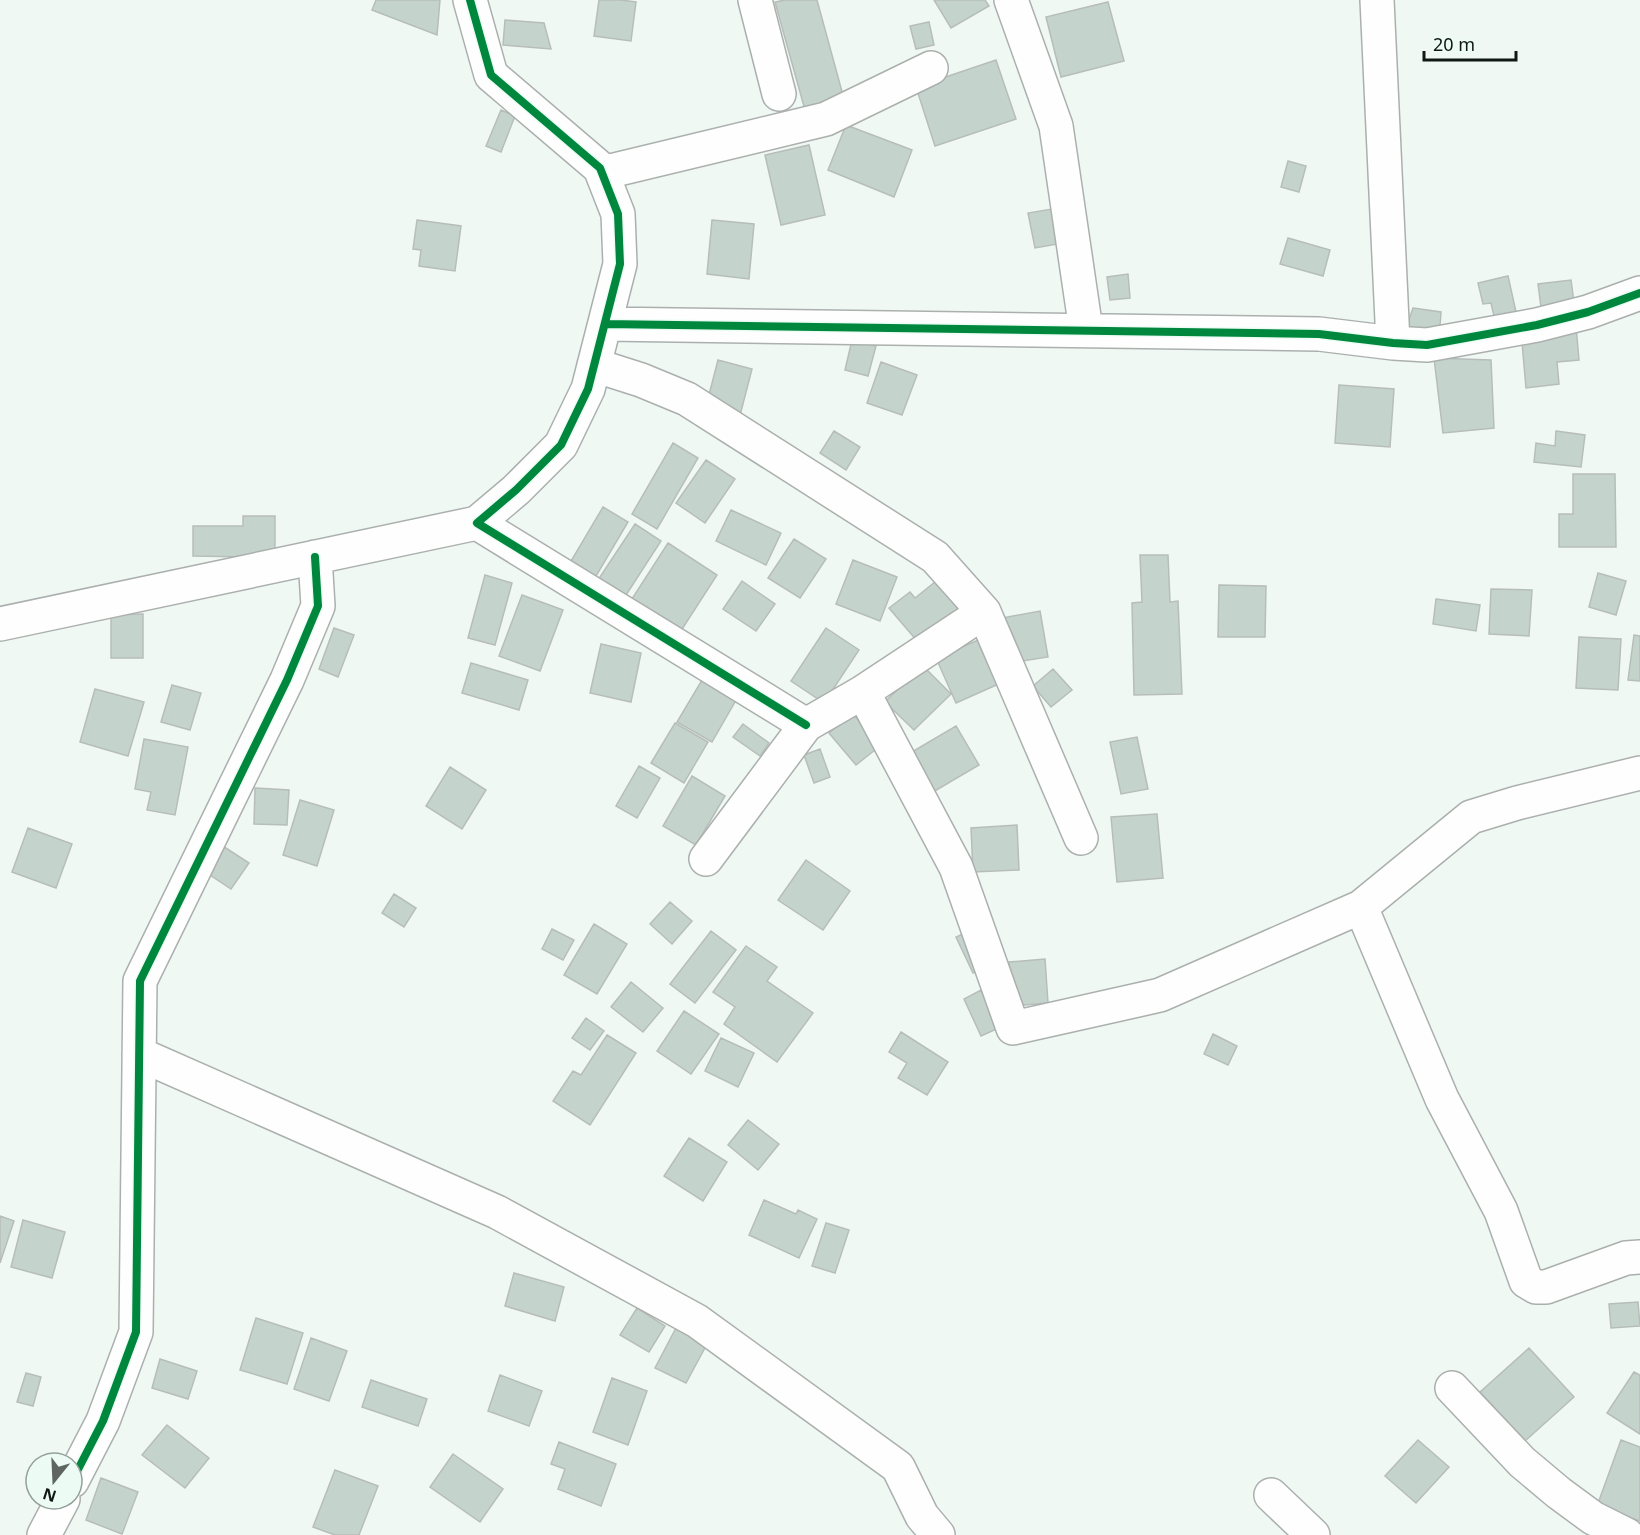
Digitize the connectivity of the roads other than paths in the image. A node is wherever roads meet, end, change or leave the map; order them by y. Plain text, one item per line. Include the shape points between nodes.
1 (470, 0) edge
2 (755, 0) edge
3 (1011, 0) edge
4 (1377, 0) edge
5 (932, 68) dead end
6 (779, 94) dead end
7 (602, 173) junction
8 (1640, 293) edge
9 (604, 324) junction
10 (1086, 330) junction
11 (1393, 343) junction
12 (594, 365) junction
13 (477, 523) junction
14 (315, 557) junction
15 (984, 612) junction
16 (0, 624) edge
17 (863, 692) junction
18 (806, 725) junction
19 (1640, 773) edge
20 (1081, 838) dead end
21 (706, 859) dead end
22 (1361, 907) junction
23 (139, 1054) junction
24 (1640, 1257) edge
25 (1452, 1388) dead end
26 (84, 1458) edge
27 (1270, 1495) dead end
28 (57, 1511) edge
29 (44, 1535) edge
30 (938, 1535) edge
31 (1313, 1535) edge
32 (1627, 1535) edge

1 - 7 street via 491,75
2 - 6 street
3 - 10 street via 1056,126
4 - 11 street
5 - 7 street via 826,119
7 - 9 street via 618,213 620,264
8 - 11 street via 1537,325 1427,345
9 - 10 street
9 - 12 street
10 - 11 street via 1319,334
12 - 13 street via 588,389 561,445
12 - 15 street via 687,399 935,558
13 - 14 street
13 - 18 street
14 - 16 street
14 - 23 street via 318,606 292,669 140,981
15 - 17 street
15 - 20 street
17 - 18 street
17 - 22 street via 956,867 1013,1028 1160,995
18 - 21 street
19 - 22 street via 1471,817
22 - 24 street via 1442,1099 1501,1211 1526,1281 1546,1287 1626,1258
23 - 26 street via 136,1332 103,1421
23 - 30 street via 496,1212 697,1321 898,1467 922,1516
25 - 32 street via 1522,1462 1593,1518
27 - 31 street
28 - 29 street

